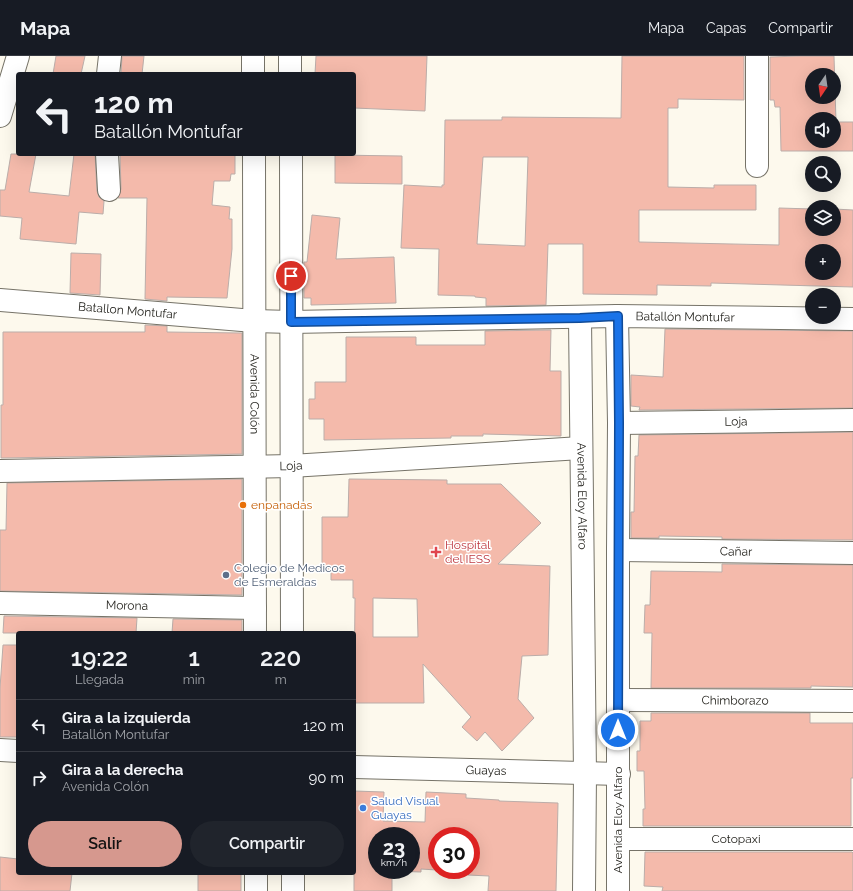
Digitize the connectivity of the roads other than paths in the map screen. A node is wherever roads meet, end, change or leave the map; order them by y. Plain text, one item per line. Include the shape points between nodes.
1 (18, 56) edge
2 (110, 56) edge
3 (253, 56) edge
4 (290, 56) edge
5 (758, 56) edge
6 (108, 72) edge
7 (253, 72) edge
8 (290, 72) edge
9 (0, 116) edge
10 (107, 156) edge
11 (254, 156) edge
12 (290, 156) edge
13 (757, 166) dead end
14 (109, 190) dead end
15 (0, 300) edge
16 (618, 316) junction
17 (580, 318) junction
18 (853, 319) edge
19 (254, 321) junction
20 (291, 322) junction
21 (853, 420) edge
22 (619, 423) junction
23 (581, 448) junction
24 (255, 466) junction
25 (292, 466) junction
26 (0, 471) edge
27 (618, 550) junction
28 (853, 553) edge
29 (0, 603) edge
30 (255, 608) junction
31 (255, 631) edge
32 (292, 631) edge
33 (618, 700) junction
34 (853, 700) edge
35 (0, 750) edge
36 (16, 751) edge
37 (356, 767) edge
38 (585, 774) junction
39 (618, 774) junction
40 (618, 839) junction
41 (853, 839) edge
42 (256, 875) edge
43 (293, 875) edge
44 (256, 891) edge
45 (293, 891) edge
46 (584, 891) edge
47 (618, 891) edge

1 - 9 street
2 - 6 street
3 - 7 street
4 - 8 street
5 - 13 street
10 - 14 street
11 - 19 street, Avenida Colón
12 - 20 street
15 - 19 street, Batallon Montufar
16 - 17 street, Batallón Montufar
16 - 18 street, Batallón Montufar
16 - 22 street, Avenida Eloy Alfaro
17 - 20 street, Batallón Montufar
17 - 23 street, Avenida Eloy Alfaro
19 - 20 street, Batallón Montufar
19 - 24 street, Avenida Colón
20 - 25 street
21 - 22 street, Loja
22 - 27 street, Avenida Eloy Alfaro
23 - 25 street, Loja
23 - 38 street, Avenida Eloy Alfaro
24 - 25 street, Loja
24 - 26 street, Loja
24 - 30 street, Avenida Colón
25 - 32 street
27 - 28 street, Cañar
27 - 33 street, Avenida Eloy Alfaro
29 - 30 street, Morona
30 - 31 street, Avenida Colón
33 - 34 street, Chimborazo
33 - 39 street, Avenida Eloy Alfaro
35 - 36 street
37 - 38 street, Guayas
38 - 39 street, Guayas
38 - 46 street, Avenida Eloy Alfaro
39 - 40 street, Avenida Eloy Alfaro
40 - 41 street, Cotopaxi
40 - 47 street, Avenida Eloy Alfaro
42 - 44 street
43 - 45 street

